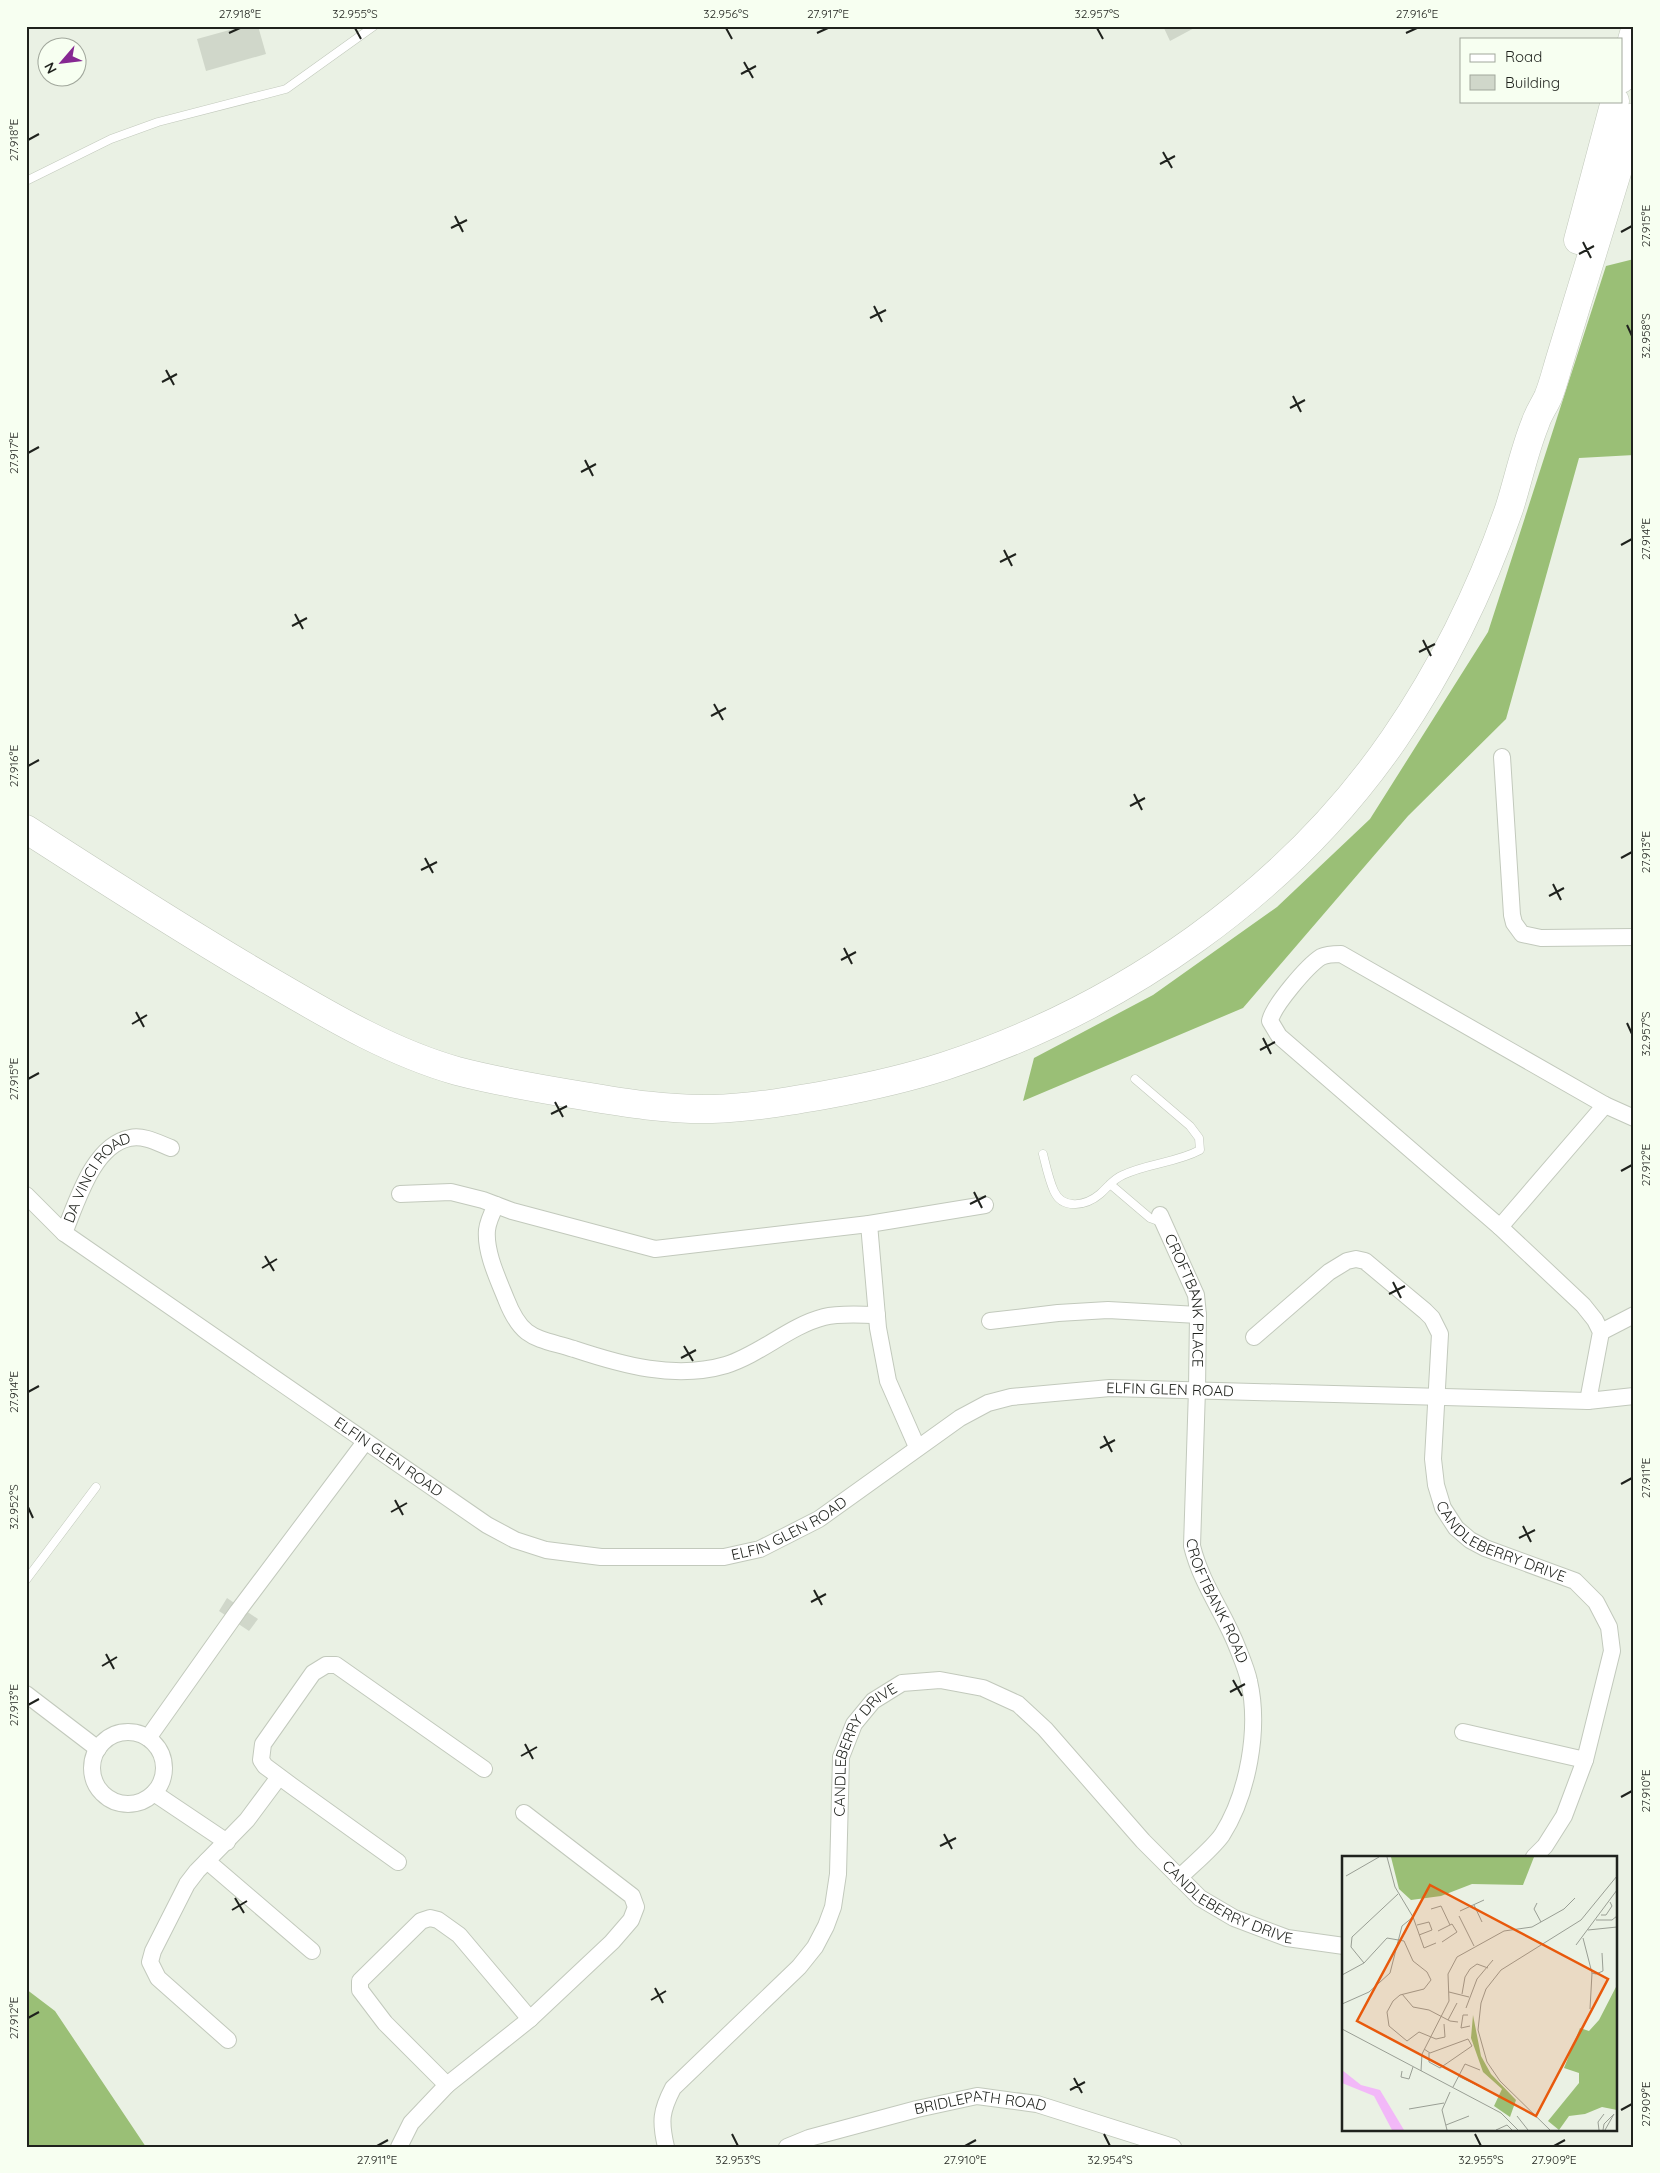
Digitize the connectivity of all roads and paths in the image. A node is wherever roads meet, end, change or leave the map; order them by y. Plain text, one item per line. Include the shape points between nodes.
1 (374, 26) edge
2 (1634, 33) edge
3 (1622, 75) edge
4 (1615, 102) edge
5 (1634, 117) edge
6 (26, 181) edge
7 (1536, 421) junction
8 (1502, 757) dead end
9 (26, 829) edge
10 (1634, 936) edge
11 (1135, 1080) dead end
12 (1605, 1105) junction
13 (1634, 1118) edge
14 (171, 1148) dead end
15 (1043, 1154) dead end
16 (1110, 1184) junction
17 (400, 1194) dead end
18 (26, 1195) edge
19 (496, 1205) junction
20 (985, 1205) dead end
21 (1163, 1219) joint
22 (869, 1224) junction
23 (1500, 1227) junction
24 (64, 1233) junction
25 (877, 1315) junction
26 (1198, 1315) junction
27 (1634, 1315) edge
28 (990, 1321) dead end
29 (1601, 1332) junction
30 (1254, 1337) dead end
31 (1197, 1389) junction
32 (1437, 1396) junction
33 (1634, 1396) edge
34 (1588, 1400) junction
35 (365, 1442) junction
36 (917, 1447) junction
37 (96, 1487) dead end
38 (26, 1580) edge
39 (26, 1694) edge
40 (1463, 1732) dead end
41 (148, 1738) junction
42 (98, 1749) junction
43 (1585, 1760) junction
44 (484, 1769) dead end
45 (279, 1777) junction
46 (154, 1793) junction
47 (524, 1813) dead end
48 (227, 1842) junction
49 (1535, 1856) edge
50 (207, 1861) junction
51 (398, 1862) dead end
52 (1179, 1878) junction
53 (1342, 1946) edge
54 (312, 1951) dead end
55 (530, 2019) junction
56 (228, 2040) dead end
57 (447, 2085) junction
58 (399, 2147) edge
59 (666, 2147) edge
60 (787, 2147) edge
61 (1173, 2147) edge

1 - 6 lane via 286,89 158,122 111,139
2 - 3 highway
4 - 7 highway via 1536,396
5 - 7 highway via 1550,391
7 - 9 highway via 1508,512 1468,611 1424,692 1393,740 1306,845 1262,888 1138,977 1069,1015 942,1067 790,1102 711,1109 628,1103 523,1086 454,1070 393,1048 335,1019 209,946
8 - 10 street via 1512,915 1522,934 1541,938
11 - 16 lane via 1190,1126 1199,1138 1200,1150 1185,1158 1124,1174
12 - 13 street
12 - 23 street
12 - 23 street via 1340,954 1321,957 1283,997 1270,1021 1279,1036
14 - 24 street, DA VINCI ROAD via 143,1138 117,1143 92,1168
15 - 16 lane via 1054,1193 1070,1205 1084,1204
16 - 21 lane via 1150,1218
17 - 19 street via 451,1192
18 - 24 street, ELFIN GLEN ROAD
19 - 22 street via 655,1249
19 - 25 street via 487,1231 488,1244 501,1288 518,1325 532,1336 601,1358 634,1367 698,1370 727,1365 826,1316
20 - 22 street
21 - 26 street, CROFTBANK PLACE via 1196,1295
22 - 25 street
23 - 29 street via 1583,1305
24 - 35 street, ELFIN GLEN ROAD
25 - 36 street via 888,1381
26 - 28 street via 1108,1310
26 - 31 street, CROFTBANK PLACE
27 - 29 street
29 - 34 street
30 - 32 street, CANDLEBERRY DRIVE via 1329,1272 1356,1258 1365,1261 1426,1311 1436,1325 1440,1334
31 - 32 street, ELFIN GLEN ROAD
31 - 36 street, ELFIN GLEN ROAD via 1110,1388 1011,1397 988,1403
31 - 52 street, CROFTBANK ROAD via 1192,1546 1198,1567 1250,1681 1253,1744 1236,1805 1221,1836
32 - 34 street, ELFIN GLEN ROAD
32 - 43 street, CANDLEBERRY DRIVE via 1433,1459 1436,1484 1443,1508 1456,1528 1485,1548 1575,1581 1596,1602 1609,1627 1612,1651
33 - 34 street, ELFIN GLEN ROAD
35 - 36 street, ELFIN GLEN ROAD via 487,1525 515,1540 546,1550 601,1557 724,1556 760,1549 819,1519
35 - 41 street via 238,1611
37 - 38 lane
39 - 42 street
40 - 43 street
41 - 42 street via 138,1733 115,1734
41 - 46 street via 162,1754 164,1764 164,1775
42 - 46 street via 92,1769 99,1789 106,1796 126,1804 141,1801
43 - 49 street, CANDLEBERRY DRIVE via 1564,1816
44 - 45 street via 331,1664 313,1673 263,1744 261,1760
45 - 48 street
45 - 51 street
46 - 48 street
47 - 55 street via 632,1896 636,1907 612,1942
48 - 50 street
50 - 54 street
50 - 56 street via 187,1884 150,1962 158,1978
52 - 53 street, CANDLEBERRY DRIVE via 1200,1898 1234,1918 1287,1938
52 - 59 street, CANDLEBERRY DRIVE via 1045,1729 1018,1704 983,1688 940,1680 902,1684 873,1700 854,1724 842,1756 838,1874 826,1926 799,1966 673,2088 662,2109
55 - 57 street
55 - 57 street via 459,1935 438,1920 421,1921 360,1981 360,1990 385,2023
57 - 58 street via 411,2123
60 - 61 street, BRIDLEPATH ROAD via 917,2109 977,2096 1037,2104

